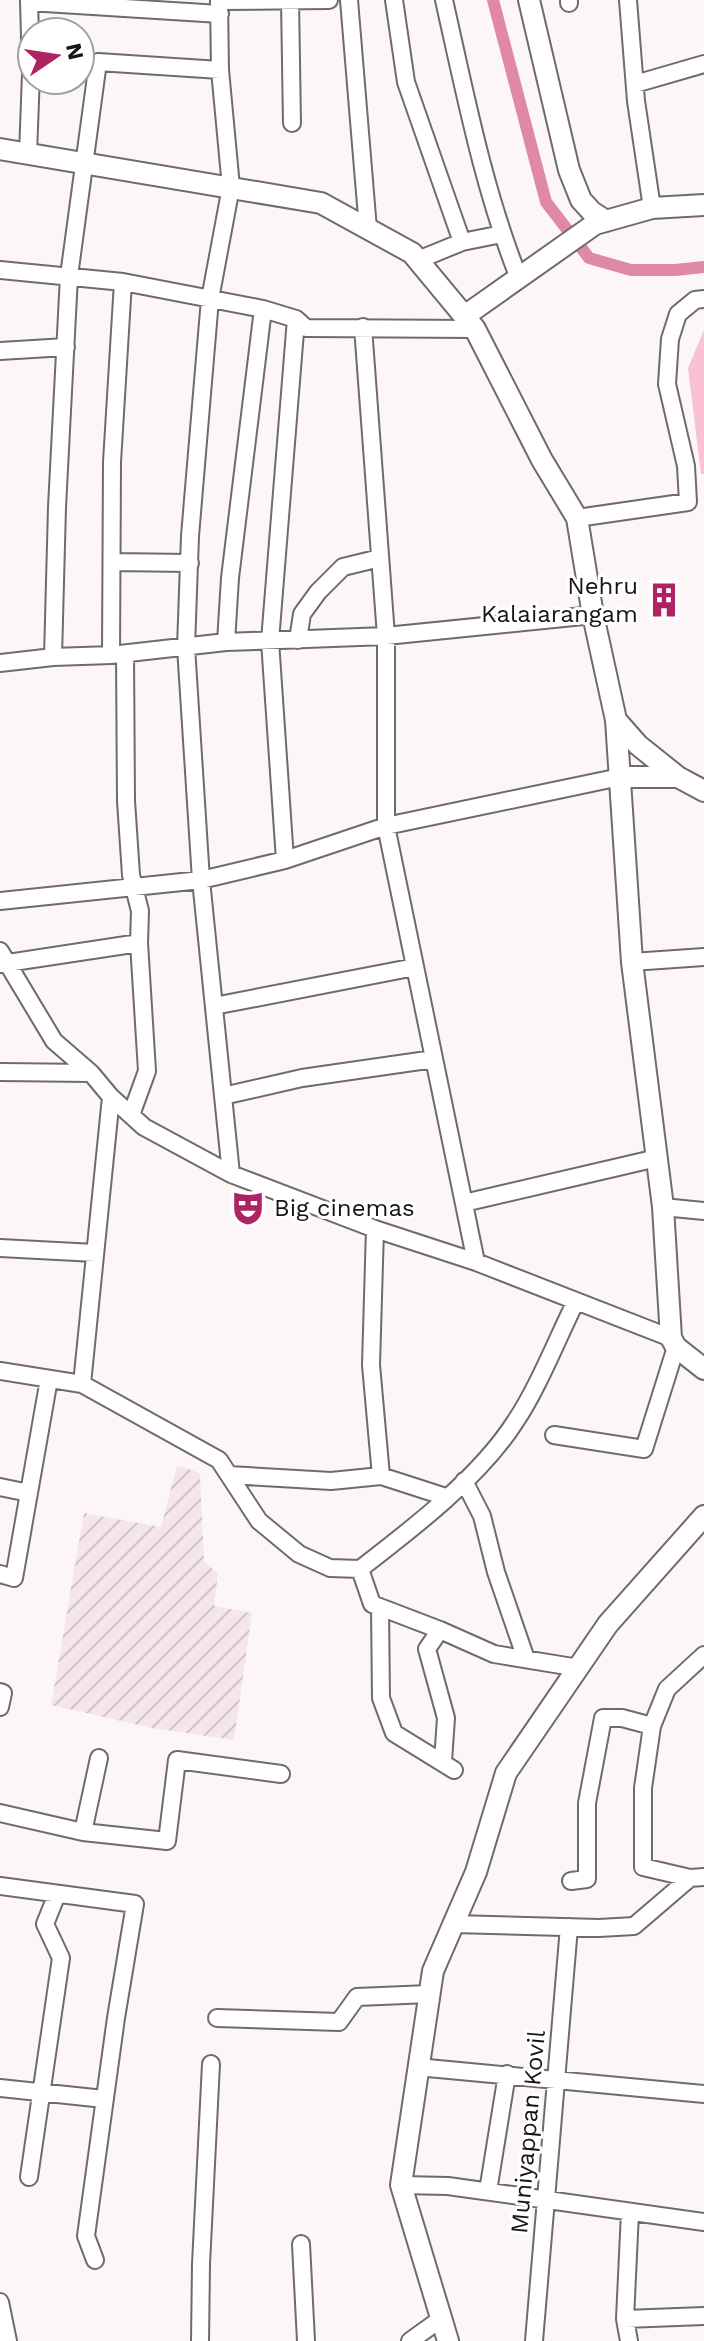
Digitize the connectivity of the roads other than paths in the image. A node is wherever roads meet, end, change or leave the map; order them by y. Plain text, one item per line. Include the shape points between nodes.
1 (290, 0) edge
2 (329, 0) edge
3 (349, 0) edge
4 (394, 0) edge
5 (444, 0) edge
6 (529, 0) edge
7 (628, 0) edge
8 (29, 1) edge
9 (219, 5) edge
10 (98, 62) joint
11 (704, 64) edge
12 (220, 70) junction
13 (635, 84) junction
14 (30, 96) edge
15 (292, 123) dead end
16 (0, 149) edge
17 (28, 154) junction
18 (85, 164) junction
19 (231, 187) junction
20 (704, 205) edge
21 (652, 208) junction
22 (600, 222) junction
23 (368, 229) junction
24 (502, 234) junction
25 (462, 242) junction
26 (418, 260) junction
27 (0, 270) edge
28 (69, 276) junction
29 (518, 276) junction
30 (123, 282) junction
31 (210, 299) junction
32 (704, 299) edge
33 (263, 309) junction
34 (296, 319) junction
35 (470, 322) junction
36 (363, 327) junction
37 (66, 347) junction
38 (0, 351) edge
39 (577, 518) junction
40 (380, 558) junction
41 (112, 562) junction
42 (190, 563) junction
43 (593, 615) junction
44 (386, 636) junction
45 (298, 640) junction
46 (270, 641) junction
47 (226, 642) junction
48 (186, 647) junction
49 (118, 654) junction
50 (53, 657) junction
51 (0, 663) edge
52 (616, 720) junction
53 (620, 777) junction
54 (678, 777) junction
55 (704, 791) edge
56 (386, 826) junction
57 (285, 860) junction
58 (201, 880) junction
59 (134, 887) junction
60 (0, 901) edge
61 (139, 943) junction
62 (704, 957) edge
63 (3, 959) edge
64 (632, 962) junction
65 (415, 967) junction
66 (214, 1006) junction
67 (434, 1059) junction
68 (0, 1072) edge
69 (91, 1073) junction
70 (223, 1096) junction
71 (111, 1097) junction
72 (131, 1115) junction
73 (657, 1158) junction
74 (231, 1174) junction
75 (464, 1203) junction
76 (663, 1207) junction
77 (704, 1211) edge
78 (375, 1229) junction
79 (0, 1248) edge
80 (95, 1253) junction
81 (476, 1262) junction
82 (576, 1301) junction
83 (689, 1355) edge
84 (0, 1371) edge
85 (49, 1379) junction
86 (82, 1384) junction
87 (554, 1435) dead end
88 (229, 1475) junction
89 (381, 1476) junction
90 (464, 1481) junction
91 (0, 1487) edge
92 (29, 1493) junction
93 (446, 1497) junction
94 (704, 1516) edge
95 (360, 1569) junction
96 (12, 1582) edge
97 (380, 1607) junction
98 (440, 1630) junction
99 (704, 1655) edge
100 (526, 1659) junction
101 (579, 1668) junction
102 (0, 1692) edge
103 (0, 1707) edge
104 (652, 1726) junction
105 (99, 1758) dead end
106 (281, 1774) dead end
107 (0, 1813) edge
108 (83, 1832) junction
109 (697, 1877) edge
110 (571, 1881) dead end
111 (0, 1886) edge
112 (57, 1894) junction
113 (453, 1924) junction
114 (569, 1927) junction
115 (429, 1994) junction
116 (217, 2018) dead end
117 (211, 2064) dead end
118 (417, 2067) junction
119 (507, 2074) junction
120 (556, 2078) junction
121 (0, 2088) edge
122 (41, 2092) junction
123 (704, 2094) edge
124 (104, 2099) junction
125 (29, 2177) dead end
126 (401, 2185) junction
127 (488, 2191) junction
128 (546, 2200) junction
129 (630, 2212) junction
130 (704, 2222) edge
131 (301, 2244) dead end
132 (95, 2260) dead end
133 (0, 2302) edge
134 (704, 2316) edge
135 (442, 2318) junction
136 (625, 2319) junction
137 (8, 2341) edge
138 (200, 2341) edge
139 (306, 2341) edge
140 (410, 2341) edge
141 (448, 2341) edge
142 (534, 2341) edge
143 (629, 2341) edge

1 - 2 street
1 - 9 street
1 - 15 street
3 - 23 street
4 - 25 street via 406,82
5 - 24 street
6 - 22 main road via 569,170 581,200
7 - 13 street
8 - 9 street
9 - 12 street
10 - 12 street
10 - 18 street
11 - 13 street
12 - 19 street
13 - 21 street
14 - 17 street
16 - 17 main road
17 - 18 main road
18 - 19 main road
18 - 28 street
19 - 23 main road via 321,203
19 - 31 street
20 - 21 main road
21 - 22 main road
22 - 29 main road
23 - 26 main road
24 - 25 street
24 - 29 street
25 - 26 street
26 - 35 main road
27 - 28 street
28 - 30 street
28 - 37 street
29 - 35 main road
30 - 31 street
30 - 41 street
31 - 33 street
31 - 42 street
32 - 39 street via 678,314 670,339 667,384 686,466 688,502
33 - 34 street
33 - 47 street
34 - 36 street via 306,328
34 - 46 street
35 - 36 street
35 - 39 main road
36 - 40 street
37 - 38 street
37 - 50 street
39 - 43 main road
40 - 44 street
40 - 45 street via 343,567 334,575 302,614
41 - 42 street
41 - 49 street
42 - 48 street
43 - 44 street
43 - 52 main road
44 - 45 street
44 - 56 street
45 - 46 street
46 - 47 street
46 - 57 street
47 - 48 street
48 - 49 street
48 - 58 street
49 - 50 street
49 - 59 street
50 - 51 street
52 - 53 main road
52 - 54 main road
53 - 54 main road
53 - 56 street
53 - 64 main road
54 - 55 main road
56 - 57 street
56 - 65 street
57 - 58 street
58 - 59 street
58 - 66 street
59 - 60 street
59 - 61 street
61 - 63 street
61 - 72 street via 147,1071
62 - 64 street
63 - 69 street via 54,1041
64 - 73 main road
65 - 66 street
65 - 67 street
66 - 70 street
67 - 70 street via 302,1078
67 - 75 street
68 - 69 street
69 - 71 street
70 - 74 street
71 - 72 street
71 - 80 street
72 - 74 street
73 - 75 street
73 - 76 main road
74 - 78 street
75 - 81 street
76 - 77 street
76 - 83 main road
78 - 81 street
78 - 89 street via 371,1365
79 - 80 street
80 - 86 street
81 - 82 street
82 - 83 street
82 - 90 street via 516,1422
83 - 87 street via 644,1449
84 - 85 street
85 - 86 street
85 - 92 street
86 - 88 street via 219,1460
88 - 89 street via 331,1481
88 - 95 street via 259,1521 299,1554 330,1568
89 - 93 street
90 - 93 street
90 - 100 street via 482,1516
91 - 92 street
92 - 96 street
93 - 95 street
94 - 101 main road via 608,1624
95 - 97 street via 372,1604
97 - 98 street
97 - 98 street via 381,1698 394,1733 448,1766 446,1718 427,1649
98 - 100 street via 494,1654
99 - 104 street via 667,1689
100 - 101 street
101 - 113 main road via 506,1773 476,1872
102 - 103 street
104 - 109 street via 643,1788 643,1867
104 - 110 street via 603,1718 587,1803 587,1879
105 - 108 street
106 - 108 street via 177,1760 167,1841
107 - 108 street
109 - 114 street via 634,1926
111 - 112 street
112 - 122 street via 45,1924 61,1958
112 - 124 street via 135,1904
113 - 114 street
113 - 115 main road
114 - 120 street, Muniyappan Kovil
115 - 116 street via 357,1997 339,2022
115 - 118 main road
117 - 138 street
118 - 119 street
118 - 126 main road
119 - 120 street
119 - 127 street
120 - 123 street
120 - 128 street, Muniyappan Kovil
121 - 122 street
122 - 124 street
122 - 125 street
124 - 132 street via 86,2236
126 - 127 street
126 - 135 main road
127 - 128 street
128 - 129 street
128 - 142 street, Muniyappan Kovil
129 - 130 street
129 - 136 street
131 - 139 street
133 - 137 street
134 - 136 street
135 - 140 street
135 - 141 main road
136 - 143 street

